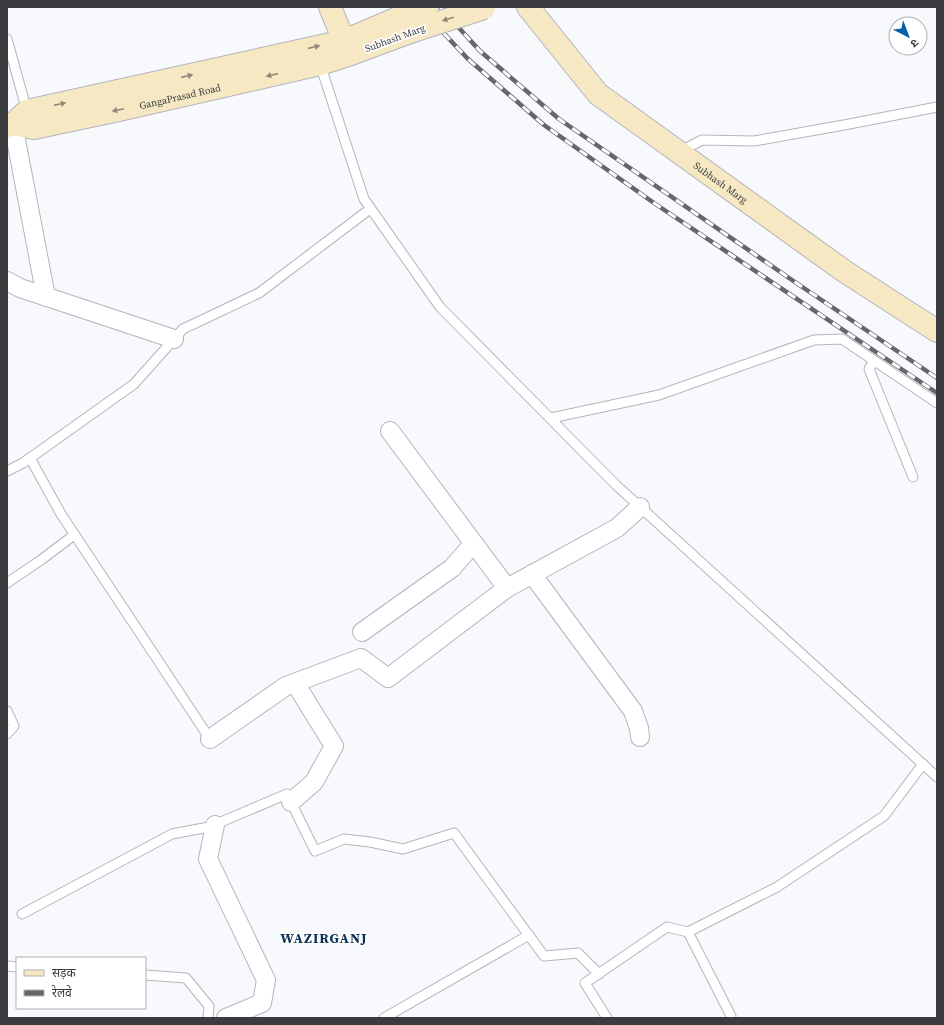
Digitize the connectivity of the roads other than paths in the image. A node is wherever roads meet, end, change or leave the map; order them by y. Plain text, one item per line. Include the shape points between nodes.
1 (330, 7) edge
2 (427, 7) edge
3 (486, 7) edge
4 (528, 7) edge
5 (406, 24) junction
6 (7, 39) edge
7 (347, 47) junction
8 (320, 64) junction
9 (937, 107) edge
10 (16, 120) edge
11 (679, 152) junction
12 (370, 209) junction
13 (7, 282) edge
14 (46, 297) junction
15 (937, 331) edge
16 (174, 339) junction
17 (874, 361) junction
18 (937, 403) edge
19 (551, 418) junction
20 (390, 431) dead end
21 (30, 458) junction
22 (7, 471) edge
23 (913, 477) dead end
24 (640, 506) junction
25 (74, 535) junction
26 (473, 544) junction
27 (532, 574) junction
28 (7, 582) edge
29 (506, 588) junction
30 (362, 632) dead end
31 (295, 683) junction
32 (7, 711) edge
33 (7, 734) edge
34 (640, 737) dead end
35 (210, 739) joint
36 (923, 764) junction
37 (937, 776) edge
38 (291, 802) junction
39 (215, 825) junction
40 (22, 914) dead end
41 (688, 932) junction
42 (529, 935) junction
43 (599, 974) junction
44 (146, 975) edge
45 (731, 1016) dead end
46 (208, 1018) edge
47 (226, 1018) edge
48 (384, 1018) edge
49 (607, 1018) edge

1 - 7 street
2 - 5 street, bridge
3 -> 5 street, Subhash Marg, bridge
4 - 11 street, Subhash Marg via 598,94
5 - 7 street, Subhash Marg
6 - 10 lane
7 - 8 street, GangaPrasad Road
10 -> 7 street
8 -> 10 street, GangaPrasad Road via 34,128
8 - 12 lane via 364,200
9 - 11 lane via 754,141 702,140
10 - 14 street
11 - 15 street, Subhash Marg via 844,271
12 - 16 lane via 259,293 183,329
12 - 19 lane via 440,306
13 - 14 street
14 - 16 street
16 - 21 lane via 134,384
17 - 18 lane
17 - 19 lane via 842,339 814,340 659,395
17 - 23 lane via 869,369
19 - 24 lane
20 - 26 street
21 - 22 lane
21 - 25 lane
24 - 27 street via 617,528
24 - 36 lane
25 - 28 lane
25 - 35 lane
26 - 29 street
26 - 30 street via 452,568
27 - 29 street
27 - 34 street via 633,711
29 - 31 street via 388,678 361,658
31 - 35 street via 286,686
31 - 38 street via 334,746 314,782
32 - 33 lane via 14,726
36 - 37 lane
36 - 41 lane via 884,816 777,887
38 - 39 lane via 287,794
38 - 42 lane via 315,851 344,839 403,849 454,833
39 - 40 lane via 172,834
39 - 47 street via 208,859 266,980 262,1003
41 - 43 lane via 667,927
41 - 45 lane
42 - 43 lane via 544,956 578,953
42 - 48 lane
43 - 49 lane via 585,983
44 - 46 lane via 186,978 209,1006

